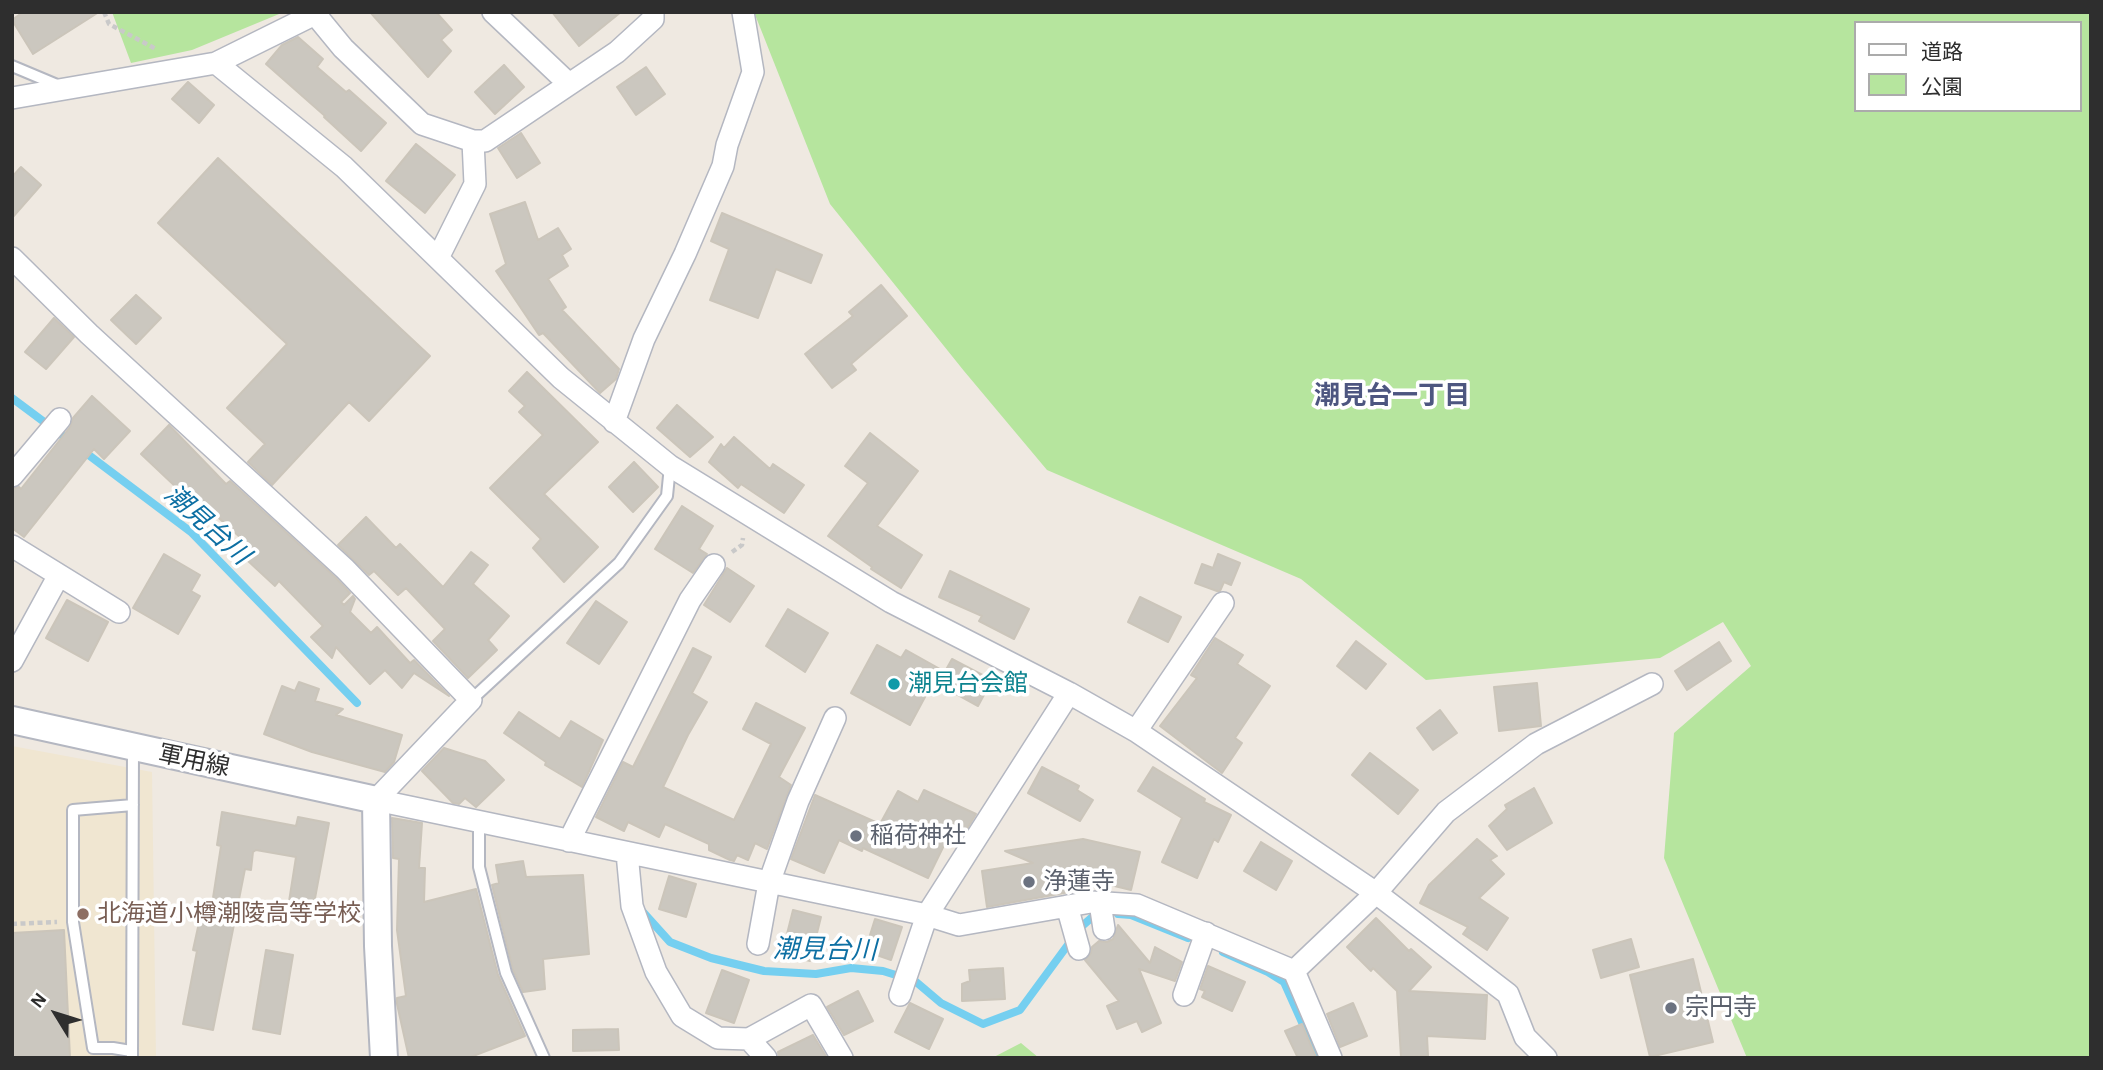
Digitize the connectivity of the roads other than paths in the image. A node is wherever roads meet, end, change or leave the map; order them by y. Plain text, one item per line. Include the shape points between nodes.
1 (492, 12) edge
2 (653, 12) edge
3 (743, 12) edge
4 (317, 13) edge
5 (216, 63) junction
6 (12, 66) edge
7 (569, 85) junction
8 (64, 88) junction
9 (12, 98) edge
10 (473, 141) junction
11 (12, 258) edge
12 (438, 258) junction
13 (614, 422) junction
14 (54, 427) dead end
15 (670, 466) junction
16 (12, 476) edge
17 (12, 546) edge
18 (714, 565) road end
19 (59, 575) junction
20 (1223, 604) dead end
21 (119, 612) dead end
22 (12, 661) edge
23 (1652, 684) dead end
24 (1069, 693) junction
25 (471, 700) junction
26 (835, 718) dead end
27 (12, 720) edge
28 (1136, 731) junction
29 (133, 748) junction
30 (376, 800) junction
31 (133, 805) junction
32 (479, 822) junction
33 (569, 841) junction
34 (627, 853) junction
35 (769, 883) junction
36 (1376, 893) junction
37 (1067, 906) junction
38 (927, 915) junction
39 (1076, 939) dead end
40 (1204, 940) junction
41 (758, 944) dead end
42 (1294, 971) junction
43 (904, 984) dead end
44 (1184, 995) dead end
45 (749, 1039) junction
46 (1524, 1047) edge
47 (132, 1055) edge
48 (384, 1058) edge
49 (544, 1058) edge
50 (766, 1058) edge
51 (842, 1058) edge
52 (1331, 1058) edge
53 (1546, 1058) edge

1 - 7 street
2 - 7 street via 653,19 617,52
3 - 13 street via 753,72 723,166 644,339
4 - 5 street
4 - 10 street via 343,48 422,124
5 - 8 street
5 - 12 street via 344,167
6 - 8 lane
7 - 10 street via 485,141
8 - 9 street
10 - 12 street via 475,184
11 - 25 street via 345,569
12 - 13 street via 561,378
13 - 15 street
14 - 16 street
15 - 24 street via 891,602
15 - 25 lane via 667,496 619,563
17 - 19 street
18 - 33 street via 690,600
19 - 21 street
19 - 22 street
20 - 28 street
23 - 36 street via 1536,744 1446,812
24 - 28 street
24 - 38 street
25 - 30 street
26 - 35 street via 798,800
27 - 29 street, 軍用線
28 - 36 street
29 - 30 street, 軍用線
29 - 31 lane
30 - 32 street
30 - 48 street
31 - 47 lane
31 - 47 lane via 73,810 73,922 93,1048 113,1048
32 - 33 street
32 - 49 lane via 479,867 506,973
33 - 34 street
34 - 35 street
34 - 45 street via 632,906 656,972 682,1016 718,1038
35 - 38 street
35 - 41 street
36 - 42 street
36 - 46 street via 1508,993
37 - 38 street via 959,925
37 - 39 street
37 - 40 street via 1102,914 1137,905
38 - 43 street
40 - 42 street
40 - 44 street
42 - 52 street
45 - 50 street
45 - 51 street via 811,1005
46 - 53 street

